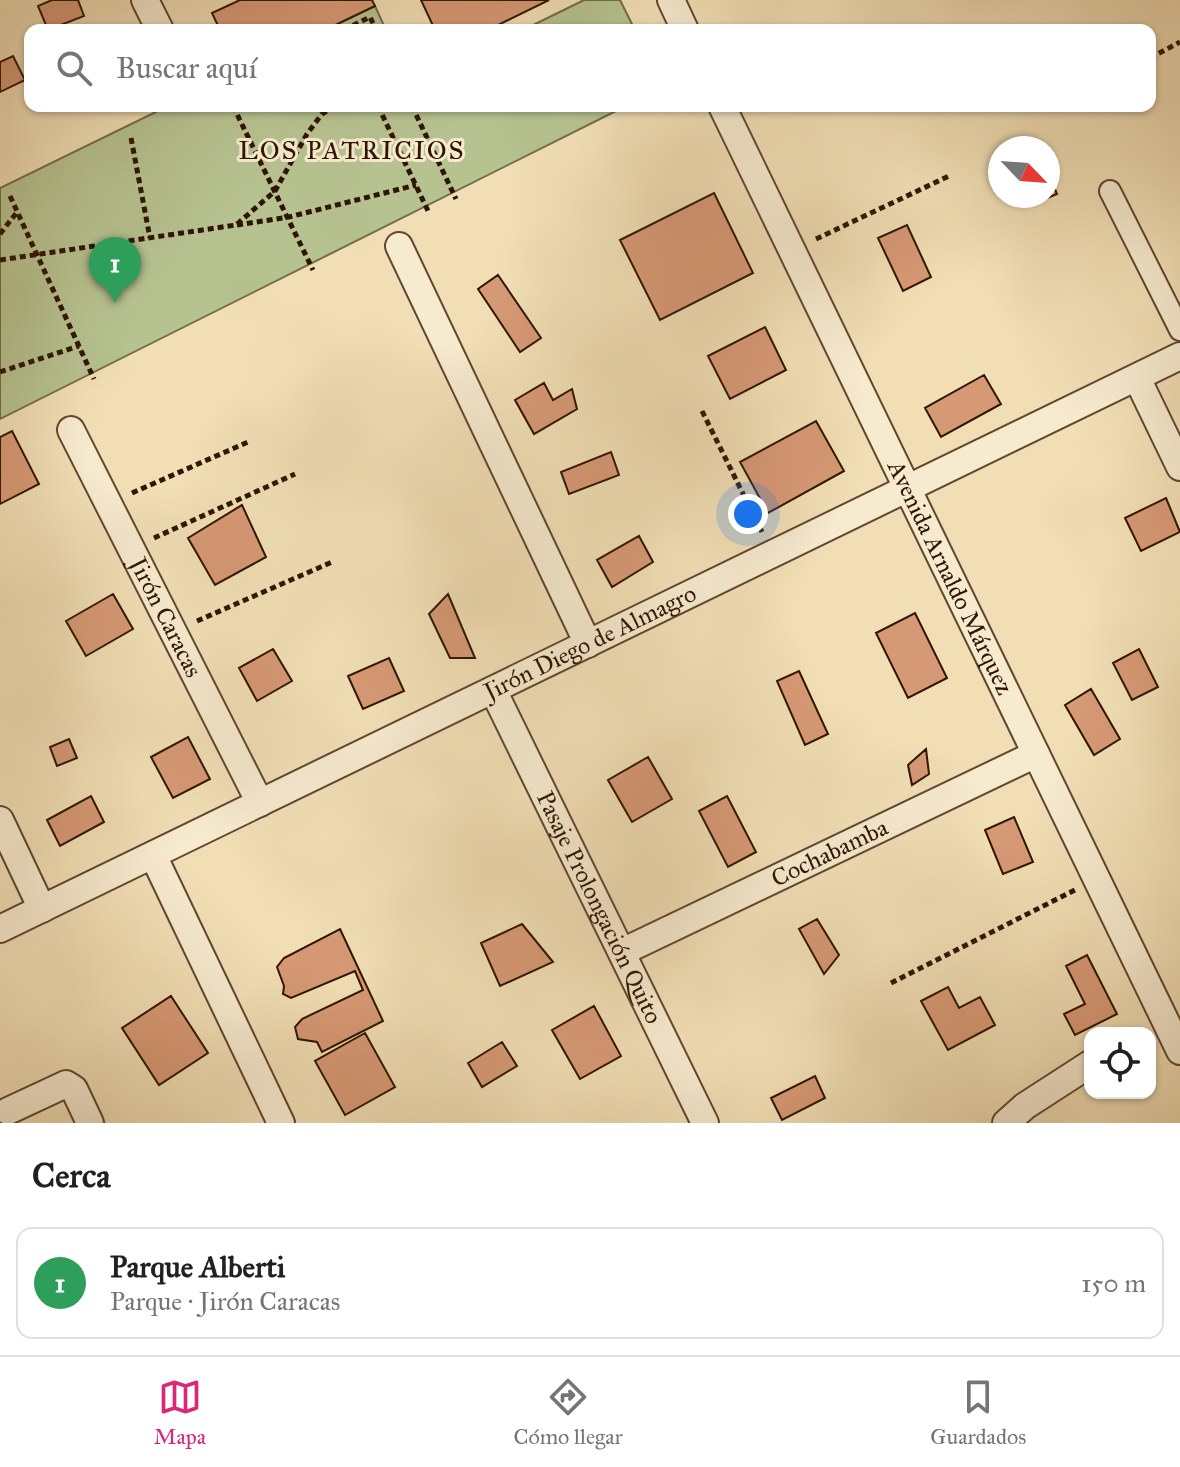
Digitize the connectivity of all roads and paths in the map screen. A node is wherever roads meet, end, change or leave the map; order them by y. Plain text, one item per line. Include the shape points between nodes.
1 (145, 0) edge
2 (671, 0) edge
3 (157, 24) edge
4 (356, 24) edge
5 (373, 24) edge
6 (682, 24) edge
7 (1180, 42) edge
8 (1156, 55) edge
9 (236, 112) edge
10 (325, 112) edge
11 (381, 112) edge
12 (415, 112) edge
13 (725, 112) edge
14 (131, 138) dead end
15 (949, 176) dead end
16 (416, 185) junction
17 (275, 191) junction
18 (1110, 191) dead end
19 (10, 196) dead end
20 (456, 199) dead end
21 (17, 212) junction
22 (429, 213) dead end
23 (289, 217) junction
24 (236, 225) junction
25 (0, 234) edge
26 (150, 238) junction
27 (399, 246) dead end
28 (792, 250) junction
29 (37, 256) junction
30 (0, 260) edge
31 (313, 270) dead end
32 (1180, 330) edge
33 (79, 346) junction
34 (1180, 356) edge
35 (0, 372) edge
36 (1137, 378) junction
37 (94, 379) dead end
38 (702, 411) dead end
39 (71, 430) dead end
40 (248, 442) dead end
41 (1180, 467) edge
42 (295, 474) dead end
43 (908, 488) junction
44 (107, 503) junction
45 (131, 548) junction
46 (772, 554) junction
47 (332, 562) dead end
48 (173, 632) junction
49 (588, 644) junction
50 (493, 690) junction
51 (1036, 754) junction
52 (260, 803) junction
53 (0, 820) edge
54 (153, 855) junction
55 (1097, 879) junction
56 (42, 909) junction
57 (0, 929) edge
58 (622, 952) junction
59 (891, 983) dead end
60 (1163, 1023) edge
61 (1180, 1051) edge
62 (1084, 1068) edge
63 (8, 1111) dead end
64 (277, 1121) edge
65 (90, 1123) edge
66 (705, 1123) edge
67 (1006, 1123) edge

1 - 3 street
2 - 6 street
4 - 5 path via 370,17
7 - 8 path
9 - 17 path
10 - 17 path
11 - 16 path
12 - 20 path
13 - 28 street, Avenida Arnaldo Márquez
14 - 26 path
15 - 28 path
16 - 22 path
16 - 23 path
17 - 23 path
17 - 24 path
18 - 32 street
19 - 21 path
21 - 25 path
21 - 29 path
23 - 24 path
23 - 31 path
24 - 26 path
26 - 29 path
27 - 49 street
28 - 43 street, Avenida Arnaldo Márquez
29 - 30 path
29 - 33 path
33 - 35 path
33 - 37 path
34 - 36 street, Jirón Diego de Almagro
36 - 41 street
36 - 43 street, Jirón Diego de Almagro
38 - 46 path
39 - 44 street, Jirón Caracas
40 - 44 path
42 - 45 path
43 - 46 street, Jirón Diego de Almagro
43 - 51 street, Avenida Arnaldo Márquez
44 - 45 street, Jirón Caracas
45 - 48 street, Jirón Caracas
46 - 49 street, Jirón Diego de Almagro
47 - 48 path
48 - 52 street, Jirón Caracas
49 - 50 street, Jirón Diego de Almagro
50 - 52 street, Jirón Diego de Almagro
50 - 58 street, Pasaje Prolongación Quito
51 - 55 street, Avenida Arnaldo Márquez
51 - 58 street, Cochabamba
52 - 54 street, Jirón Diego de Almagro
53 - 56 street
54 - 56 street, Jirón Diego de Almagro
54 - 64 street
55 - 59 path
55 - 60 street, Avenida Arnaldo Márquez
56 - 57 street, Jirón Diego de Almagro
58 - 66 street, Pasaje Prolongación Quito
60 - 61 street, Avenida Arnaldo Márquez
62 - 67 street
63 - 65 street via 66,1084 74,1089

